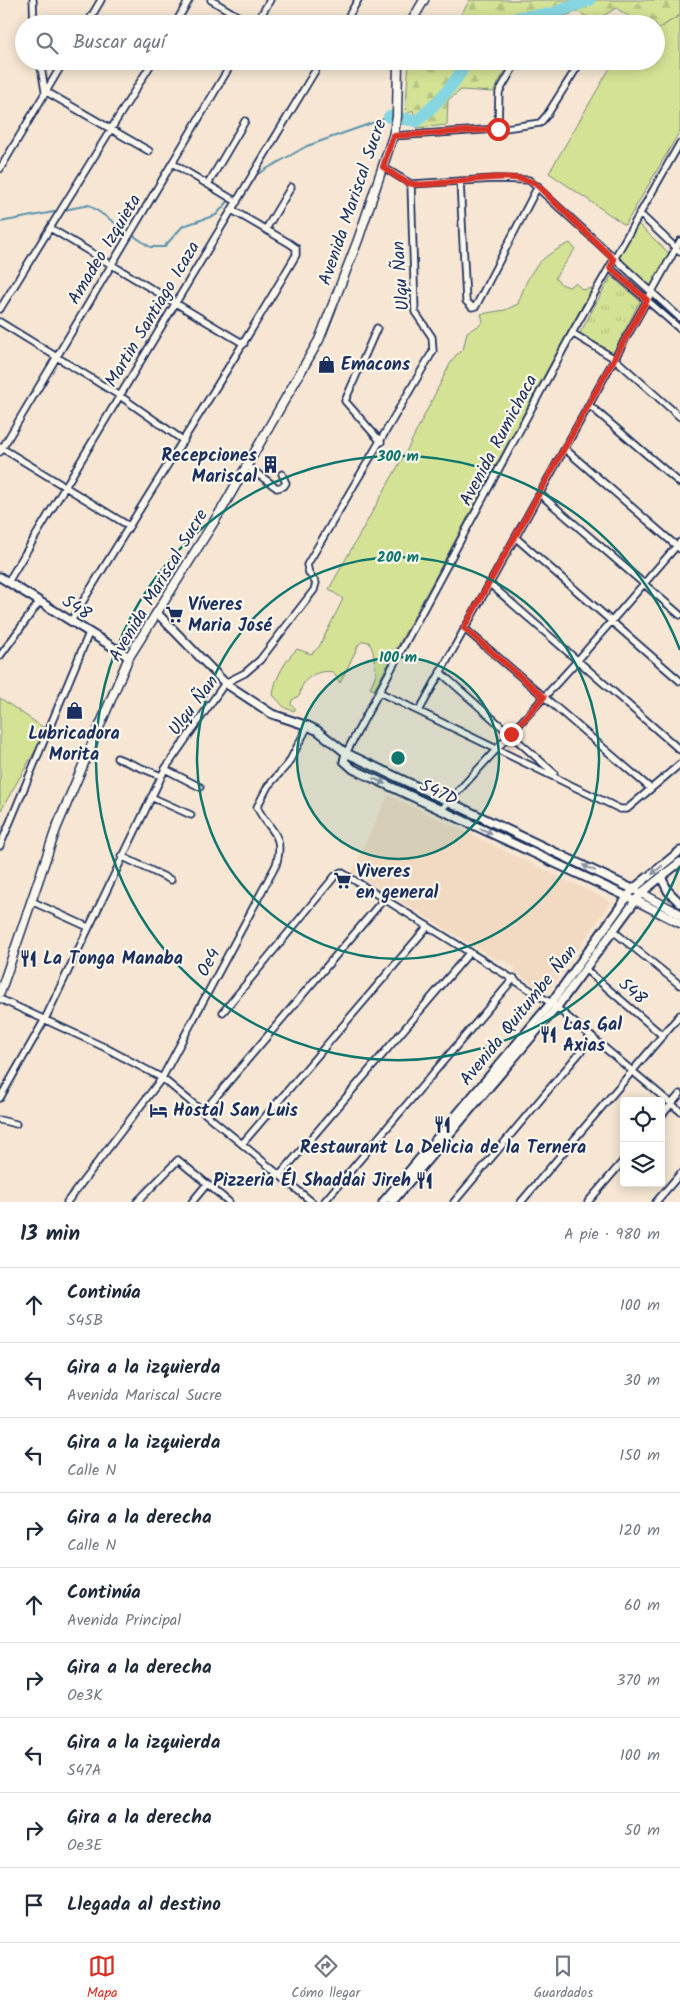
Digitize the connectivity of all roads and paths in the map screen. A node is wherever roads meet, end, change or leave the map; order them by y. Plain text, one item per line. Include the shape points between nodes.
1 (33, 0) edge
2 (102, 0) edge
3 (190, 0) edge
4 (212, 0) edge
5 (270, 0) edge
6 (358, 0) edge
7 (424, 0) edge
8 (34, 15) edge
9 (93, 15) edge
10 (181, 15) edge
11 (236, 15) edge
12 (261, 15) edge
13 (349, 15) edge
14 (415, 15) edge
15 (42, 70) edge
16 (58, 70) edge
17 (148, 70) edge
18 (228, 70) edge
19 (314, 70) edge
20 (398, 70) edge
21 (511, 70) edge
22 (576, 70) edge
23 (45, 91) junction
24 (245, 121) dead end
25 (498, 129) junction
26 (112, 130) junction
27 (393, 136) junction
28 (680, 143) edge
29 (149, 151) dead end
30 (172, 163) junction
31 (383, 167) junction
32 (0, 169) edge
33 (460, 181) junction
34 (208, 184) junction
35 (411, 184) junction
36 (538, 186) junction
37 (291, 187) dead end
38 (237, 202) junction
39 (232, 210) junction
40 (639, 213) junction
41 (50, 228) junction
42 (266, 228) junction
43 (680, 241) edge
44 (678, 250) edge
45 (614, 260) junction
46 (112, 264) junction
47 (610, 268) junction
48 (651, 293) junction
49 (647, 300) junction
50 (176, 304) junction
51 (0, 309) edge
52 (680, 318) edge
53 (0, 322) edge
54 (377, 328) dead end
55 (680, 329) edge
56 (572, 333) junction
57 (244, 344) junction
58 (58, 358) junction
59 (614, 359) junction
60 (120, 396) junction
61 (590, 405) junction
62 (680, 417) edge
63 (184, 441) junction
64 (381, 442) junction
65 (1, 449) edge
66 (565, 449) junction
67 (247, 466) junction
68 (282, 474) dead end
69 (680, 483) edge
70 (65, 488) junction
71 (540, 494) junction
72 (129, 526) junction
73 (516, 538) junction
74 (679, 545) edge
75 (0, 577) edge
76 (8, 582) junction
77 (490, 584) junction
78 (644, 584) junction
79 (40, 601) junction
80 (157, 613) junction
81 (680, 615) edge
82 (71, 621) junction
83 (611, 621) junction
84 (464, 628) junction
85 (89, 633) junction
86 (0, 656) edge
87 (128, 657) junction
88 (578, 660) junction
89 (440, 672) junction
90 (680, 681) edge
91 (225, 683) junction
92 (379, 692) junction
93 (544, 697) junction
94 (419, 711) junction
95 (308, 726) junction
96 (511, 734) junction
97 (498, 749) junction
98 (680, 750) edge
99 (346, 753) junction
100 (117, 758) dead end
101 (680, 764) edge
102 (165, 769) junction
103 (161, 776) junction
104 (559, 778) junction
105 (200, 787) dead end
106 (650, 788) junction
107 (151, 797) junction
108 (449, 802) junction
109 (441, 810) junction
110 (191, 815) dead end
111 (0, 846) edge
112 (680, 851) edge
113 (121, 856) junction
114 (680, 862) edge
115 (662, 877) junction
116 (171, 880) dead end
117 (633, 889) junction
118 (641, 893) junction
119 (631, 899) junction
120 (383, 900) junction
121 (31, 901) junction
122 (680, 903) edge
123 (680, 914) edge
124 (680, 924) edge
125 (428, 926) junction
126 (88, 927) junction
127 (612, 930) junction
128 (470, 952) junction
129 (585, 969) junction
130 (514, 978) junction
131 (680, 985) edge
132 (0, 993) edge
133 (0, 999) edge
134 (554, 1005) junction
135 (223, 1012) dead end
136 (680, 1015) edge
137 (45, 1019) junction
138 (663, 1036) junction
139 (592, 1037) junction
140 (632, 1071) junction
141 (162, 1078) junction
142 (680, 1094) edge
143 (0, 1098) edge
144 (672, 1104) junction
145 (680, 1111) edge
146 (203, 1112) junction
147 (665, 1112) edge
148 (0, 1120) edge
149 (16, 1124) dead end
150 (242, 1144) junction
151 (620, 1165) edge
152 (680, 1174) edge
153 (280, 1175) junction
154 (207, 1184) junction
155 (67, 1202) edge
156 (137, 1202) edge
157 (192, 1202) edge
158 (229, 1202) edge
159 (312, 1202) edge
160 (324, 1202) edge
161 (383, 1202) edge
162 (392, 1202) edge
163 (454, 1202) edge
164 (521, 1202) edge
165 (588, 1202) edge
166 (656, 1202) edge

1 - 8 street
2 - 9 street
3 - 10 street
4 - 11 street
5 - 12 street
6 - 13 street
7 - 14 main road
15 - 23 street
16 - 23 street
17 - 26 street
18 - 30 street, Amadeo Izquieta
19 - 38 street, Martin Santiago Icaza
20 - 27 main road, Avenida Mariscal Sucre via 397,118
21 - 25 street via 499,92
22 - 25 street via 548,116 540,123
23 - 26 street
23 - 32 street
24 - 34 street
25 - 27 street
26 - 29 street
26 - 41 street
27 - 31 main road, Avenida Mariscal Sucre
28 - 40 street, Avenida Rumichaca
30 - 34 street
30 - 46 street, Amadeo Izquieta
31 - 35 street
31 - 67 main road, Avenida Mariscal Sucre via 319,340
33 - 35 street
33 - 36 street via 520,179
33 - 36 street via 466,302 472,307 476,306
34 - 38 street
35 - 64 street, Ulqu Ñan via 415,312 432,337 433,351
36 - 45 street
37 - 42 street
38 - 39 street, Martin Santiago Icaza
39 - 42 street
39 - 50 street, Martin Santiago Icaza
40 - 44 street
40 - 45 street, Avenida Rumichaca
41 - 46 street
41 - 51 street
42 - 57 street via 297,250
43 - 44 street
44 - 48 street
45 - 47 street, Avenida Rumichaca
45 - 48 street
46 - 50 street
46 - 58 street, Amadeo Izquieta
47 - 49 street
47 - 56 street, Avenida Rumichaca
48 - 49 street
48 - 52 street
49 - 55 street
49 - 59 street
50 - 57 street
50 - 60 street, Martin Santiago Icaza
53 - 58 street
54 - 64 street via 345,401
56 - 59 street
56 - 92 street, Avenida Rumichaca
57 - 63 street
58 - 60 street
58 - 65 street, Amadeo Izquieta
59 - 61 street
59 - 62 street
60 - 63 street
60 - 70 street, Martin Santiago Icaza
61 - 66 street
61 - 69 street
63 - 72 street
64 - 91 street, Ulqu Ñan via 307,565 316,587 260,660
65 - 70 street
66 - 71 street
66 - 74 street
67 - 68 street via 277,488 286,483
67 - 80 main road, Avenida Mariscal Sucre
70 - 72 street
70 - 76 street, Martin Santiago Icaza
71 - 73 street
71 - 78 street
72 - 82 street
73 - 77 street
73 - 83 street
74 - 78 street
75 - 76 street, S48
76 - 79 street, S48
77 - 84 street
77 - 88 street
78 - 81 street
78 - 83 street
79 - 82 street, S48
79 - 86 street
80 - 87 main road, Avenida Mariscal Sucre
80 - 91 street
82 - 85 street, S48
83 - 88 street
83 - 90 street
84 - 89 street
84 - 93 street
85 - 87 street, S48
85 - 111 street
87 - 121 main road, Avenida Mariscal Sucre via 56,829
88 - 93 street
88 - 98 street
89 - 94 street
89 - 96 street
91 - 95 street via 272,714
91 - 102 street, Ulqu Ñan
92 - 94 street
92 - 99 street, Avenida Rumichaca
93 - 96 street
93 - 106 street
94 - 97 street
95 - 99 street
95 - 141 street, Oe4 via 288,764 268,786 257,808 275,834 279,848 276,865
96 - 97 street
96 - 104 street
97 - 104 street
97 - 108 street
99 - 108 street, S47D
99 -> 109 street, S47D via 344,761 353,769
100 - 103 street
101 - 106 street
102 - 103 street, Ulqu Ñan
102 - 105 street
103 - 107 street, Ulqu Ñan
104 - 106 street via 624,810
107 - 110 street
107 - 113 street, Ulqu Ñan
108 - 109 street
117 -> 108 street, S47D
109 -> 119 street, S47D
112 -> 117 street, Avenida Quitumbe Ñan
113 - 116 street
113 - 126 street, Ulqu Ñan
114 - 115 street, Avenida Quitumbe Ñan
115 - 118 street, Avenida Quitumbe Ñan
115 - 122 street via 668,891
117 - 118 street, S47D
117 - 119 street, Avenida Quitumbe Ñan
118 - 119 street, Avenida Quitumbe Ñan
118 - 123 main road
119 - 124 main road, S47D
119 - 127 street, Avenida Quitumbe Ñan
119 - 134 street, Avenida Quitumbe Ñan
120 - 125 street
120 - 135 street via 341,872 335,876
120 - 146 street
121 - 126 street
121 - 132 main road, Avenida Mariscal Sucre
125 - 128 street
125 - 150 street
126 - 137 street, Ulqu Ñan
127 - 129 street, Avenida Quitumbe Ñan
127 - 131 street
128 - 130 street
128 - 153 street
129 - 134 street, Avenida Quitumbe Ñan
129 - 138 street, S48
130 - 134 street
130 - 160 street
133 - 137 street
134 - 139 street
134 - 161 street, Avenida Quitumbe Ñan
134 - 162 street, Avenida Quitumbe Ñan
136 - 138 street
137 - 141 street
137 - 143 street, Ulqu Ñan
138 - 140 street
139 - 140 street
139 - 163 street
140 - 144 street
140 - 164 street
141 - 146 street
141 - 155 street, Oe4
142 - 144 street
144 - 145 street
144 - 147 street
146 - 150 street
148 - 149 street
150 - 153 street
151 - 165 street
152 - 166 street
153 - 159 street
154 - 156 street via 178,1160
154 - 157 street
154 - 158 street

